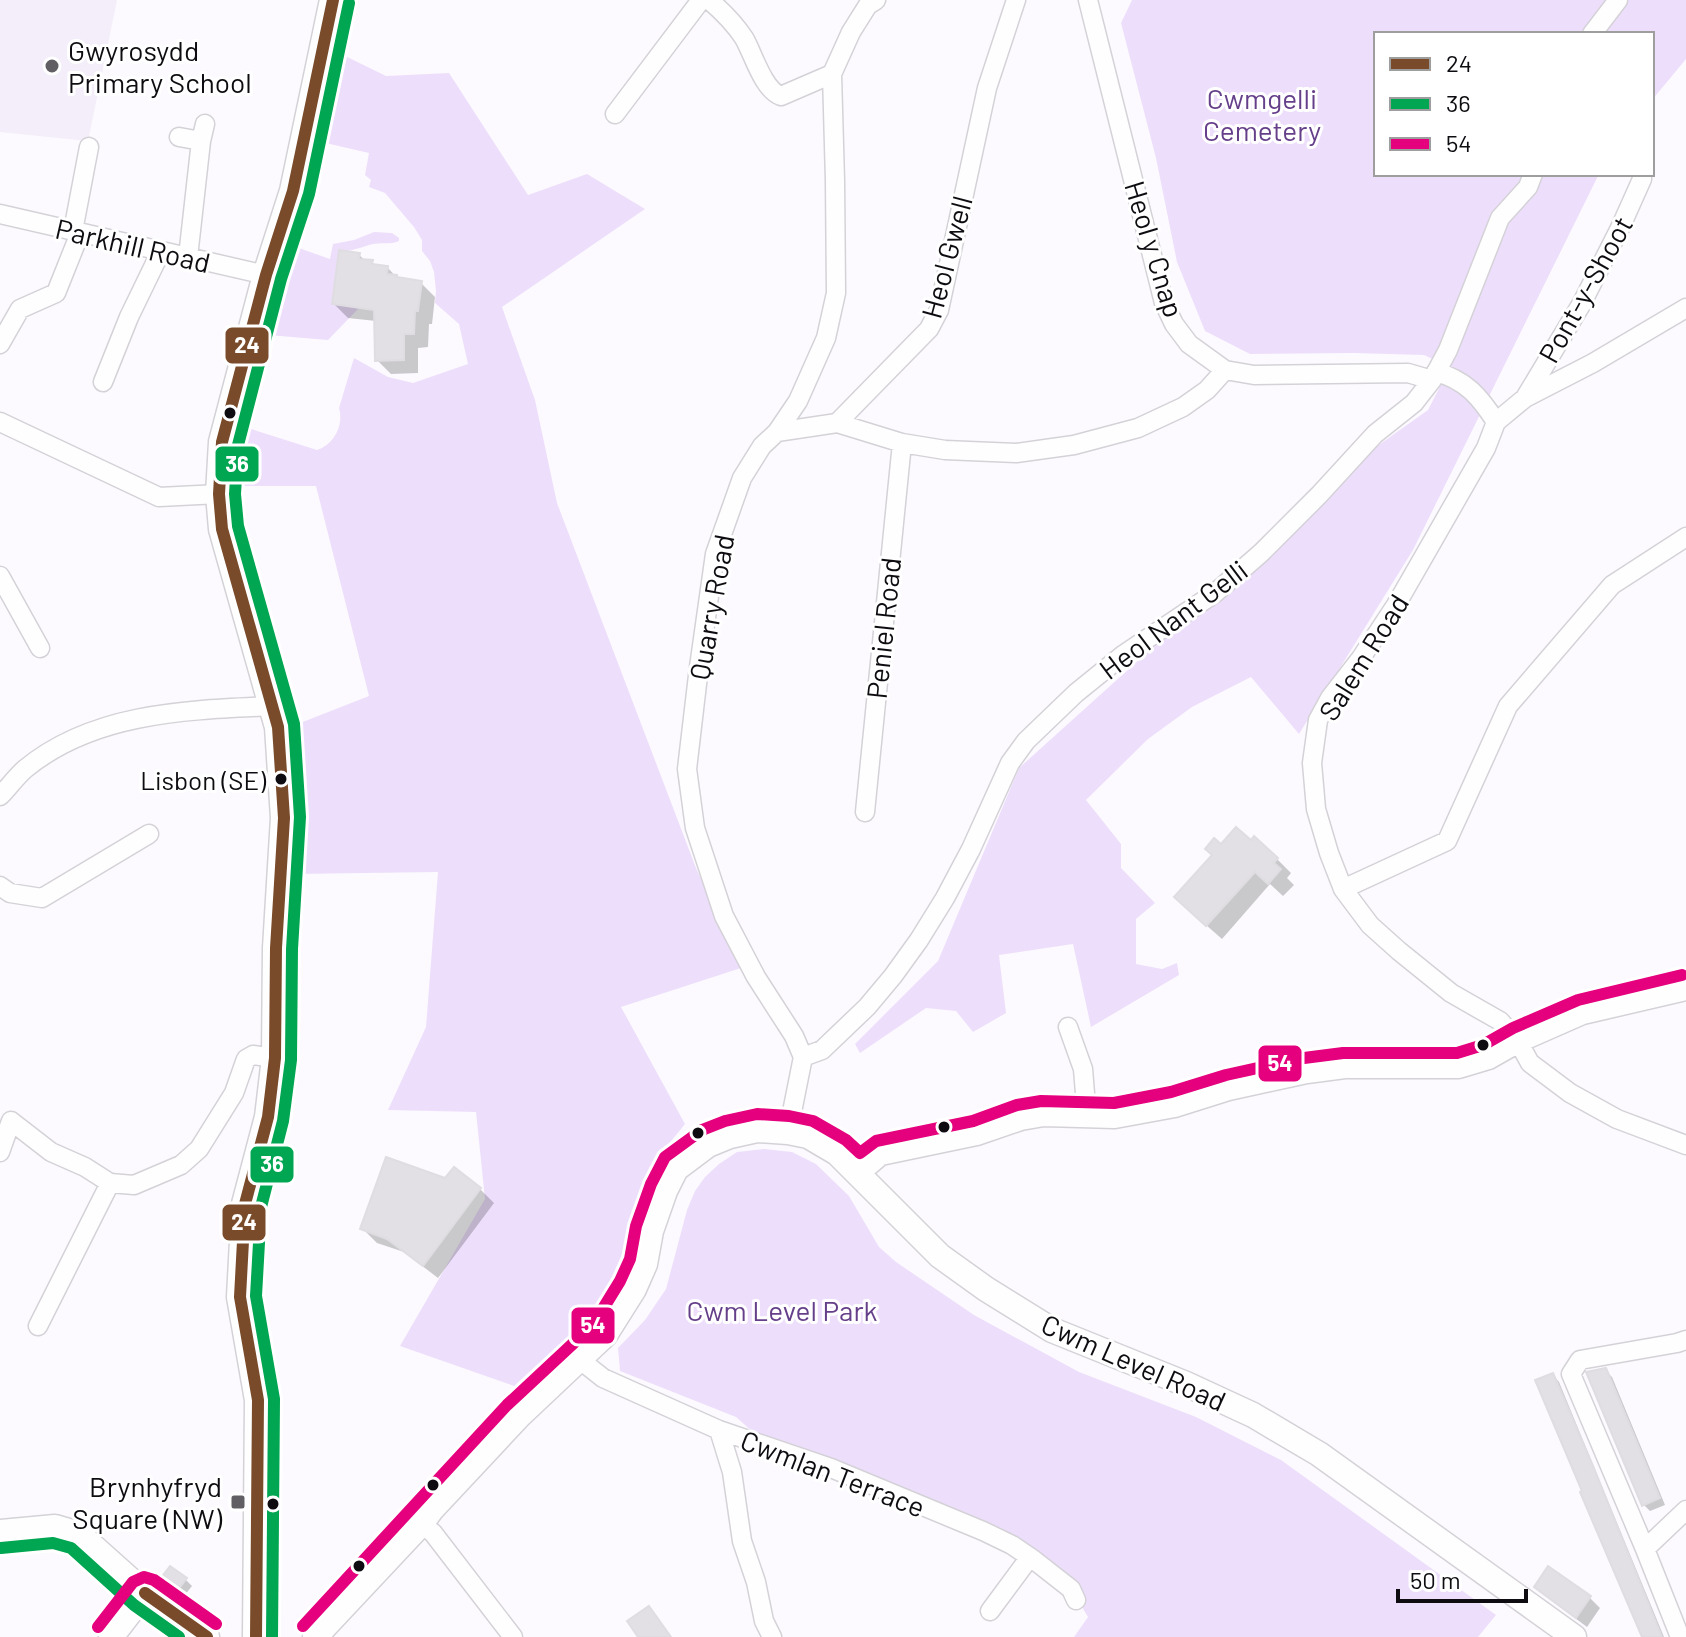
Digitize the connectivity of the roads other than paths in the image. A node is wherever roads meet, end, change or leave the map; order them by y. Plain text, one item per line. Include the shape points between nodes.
1 (333, 0) edge
2 (701, 0) edge
3 (709, 0) edge
4 (876, 0) edge
5 (1016, 0) edge
6 (1088, 0) edge
7 (1618, 0) edge
8 (1594, 32) edge
9 (832, 74) junction
10 (615, 114) dead end
11 (179, 137) dead end
12 (89, 147) dead end
13 (1532, 176) edge
14 (1642, 179) dead end
15 (0, 214) edge
16 (77, 232) junction
17 (161, 251) junction
18 (188, 257) junction
19 (266, 275) junction
20 (1686, 308) edge
21 (0, 344) edge
22 (93, 351) dead end
23 (113, 358) junction
24 (1225, 370) junction
25 (1434, 376) junction
26 (103, 382) dead end
27 (1525, 398) junction
28 (0, 422) edge
29 (837, 423) junction
30 (1493, 424) junction
31 (777, 432) junction
32 (902, 443) junction
33 (219, 494) junction
34 (1686, 537) edge
35 (0, 576) edge
36 (40, 648) dead end
37 (273, 706) junction
38 (0, 796) edge
39 (865, 812) dead end
40 (149, 834) dead end
41 (0, 886) edge
42 (1343, 889) junction
43 (1686, 991) edge
44 (1068, 1027) dead end
45 (1519, 1043) junction
46 (803, 1057) junction
47 (275, 1058) junction
48 (1087, 1118) junction
49 (788, 1132) junction
50 (1686, 1145) edge
51 (0, 1152) edge
52 (860, 1174) junction
53 (110, 1183) junction
54 (38, 1326) dead end
55 (1686, 1340) edge
56 (579, 1359) junction
57 (719, 1430) junction
58 (1686, 1510) edge
59 (421, 1524) junction
60 (0, 1532) edge
61 (1645, 1549) junction
62 (1030, 1557) junction
63 (145, 1593) junction
64 (1076, 1600) dead end
65 (990, 1611) dead end
66 (111, 1637) edge
67 (207, 1637) edge
68 (256, 1637) edge
69 (315, 1637) edge
70 (513, 1637) edge
71 (772, 1637) edge
72 (1574, 1637) edge
73 (1680, 1637) edge

1 - 19 main road via 293,191
2 - 10 street
3 - 9 street via 744,39 774,94 781,96
4 - 9 street, Quarry Road via 851,32
5 - 29 street, Heol Gwell via 987,88 939,310 929,329
6 - 24 street, Heol y Cnap via 1164,303 1189,344
7 - 8 street
9 - 31 street, Quarry Road via 836,293 817,361
11 - 18 street via 203,132
12 - 16 street
13 - 25 street, Heol Nant Gelli via 1500,218
14 - 27 street, Pont-y-Shoot via 1582,303
15 - 16 street, Parkhill Road
16 - 17 street, Parkhill Road
16 - 21 street via 56,293 20,309
17 - 18 street, Parkhill Road
17 - 23 street
18 - 19 street, Parkhill Road
19 - 33 main road via 222,442
20 - 27 street
22 - 23 street
23 - 26 street
24 - 25 street, Heol y Cnap via 1254,375
24 - 32 street via 1183,407 1138,428 1074,445 1016,453
25 - 30 street, Heol y Cnap via 1460,380
25 - 46 street, Heol Nant Gelli via 1414,403 1375,434 1261,553 1215,593 1123,655 1026,741 919,940 867,1007 822,1050
27 - 30 street
28 - 33 street via 159,497
29 - 31 street
29 - 32 street
30 - 42 street, Salem Road via 1396,605 1318,720 1312,763 1316,809
31 - 46 street, Quarry Road via 742,478 715,554 687,769 695,828 724,916
32 - 39 street, Peniel Road
33 - 37 main road via 222,529
34 - 42 street via 1612,585 1508,706 1447,841
35 - 36 street
37 - 38 street via 111,724 67,742 25,770
37 - 47 main road via 284,818
40 - 41 street via 42,898
42 - 45 street, Salem Road via 1370,925 1399,951 1451,993 1500,1021
43 - 45 street via 1583,1015
44 - 48 street via 1083,1069
45 - 48 street via 1459,1069 1307,1074 1175,1108 1115,1119
45 - 50 street, Salem Road via 1530,1063 1570,1093 1617,1119
46 - 49 street
47 - 53 street via 246,1059 234,1093 199,1149 181,1165 134,1185
47 - 68 main road via 268,1117 245,1204 240,1297 258,1400
48 - 52 street via 1021,1121 881,1156
49 - 52 street, Cwm Level Road via 808,1136
49 - 56 street, Cwm Level Road via 757,1130 730,1136 676,1169 634,1289 605,1335
51 - 53 street via 11,1121 51,1152
52 - 72 street, Cwm Level Road via 940,1256 986,1289 1052,1330 1253,1415 1319,1454
53 - 54 street
55 - 61 street via 1580,1360 1571,1374
56 - 57 street, Cwmlan Terrace via 603,1378
56 - 59 street, Cwm Level Road
57 - 62 street, Cwmlan Terrace via 845,1473 983,1531
57 - 71 street via 732,1472 742,1541
58 - 61 street
59 - 69 street, Cwm Level Road
59 - 70 street
60 - 63 street via 55,1527 79,1534
61 - 73 street
62 - 64 street, Cwmlan Terrace via 1071,1589
62 - 65 street
63 - 66 street
63 - 67 street

